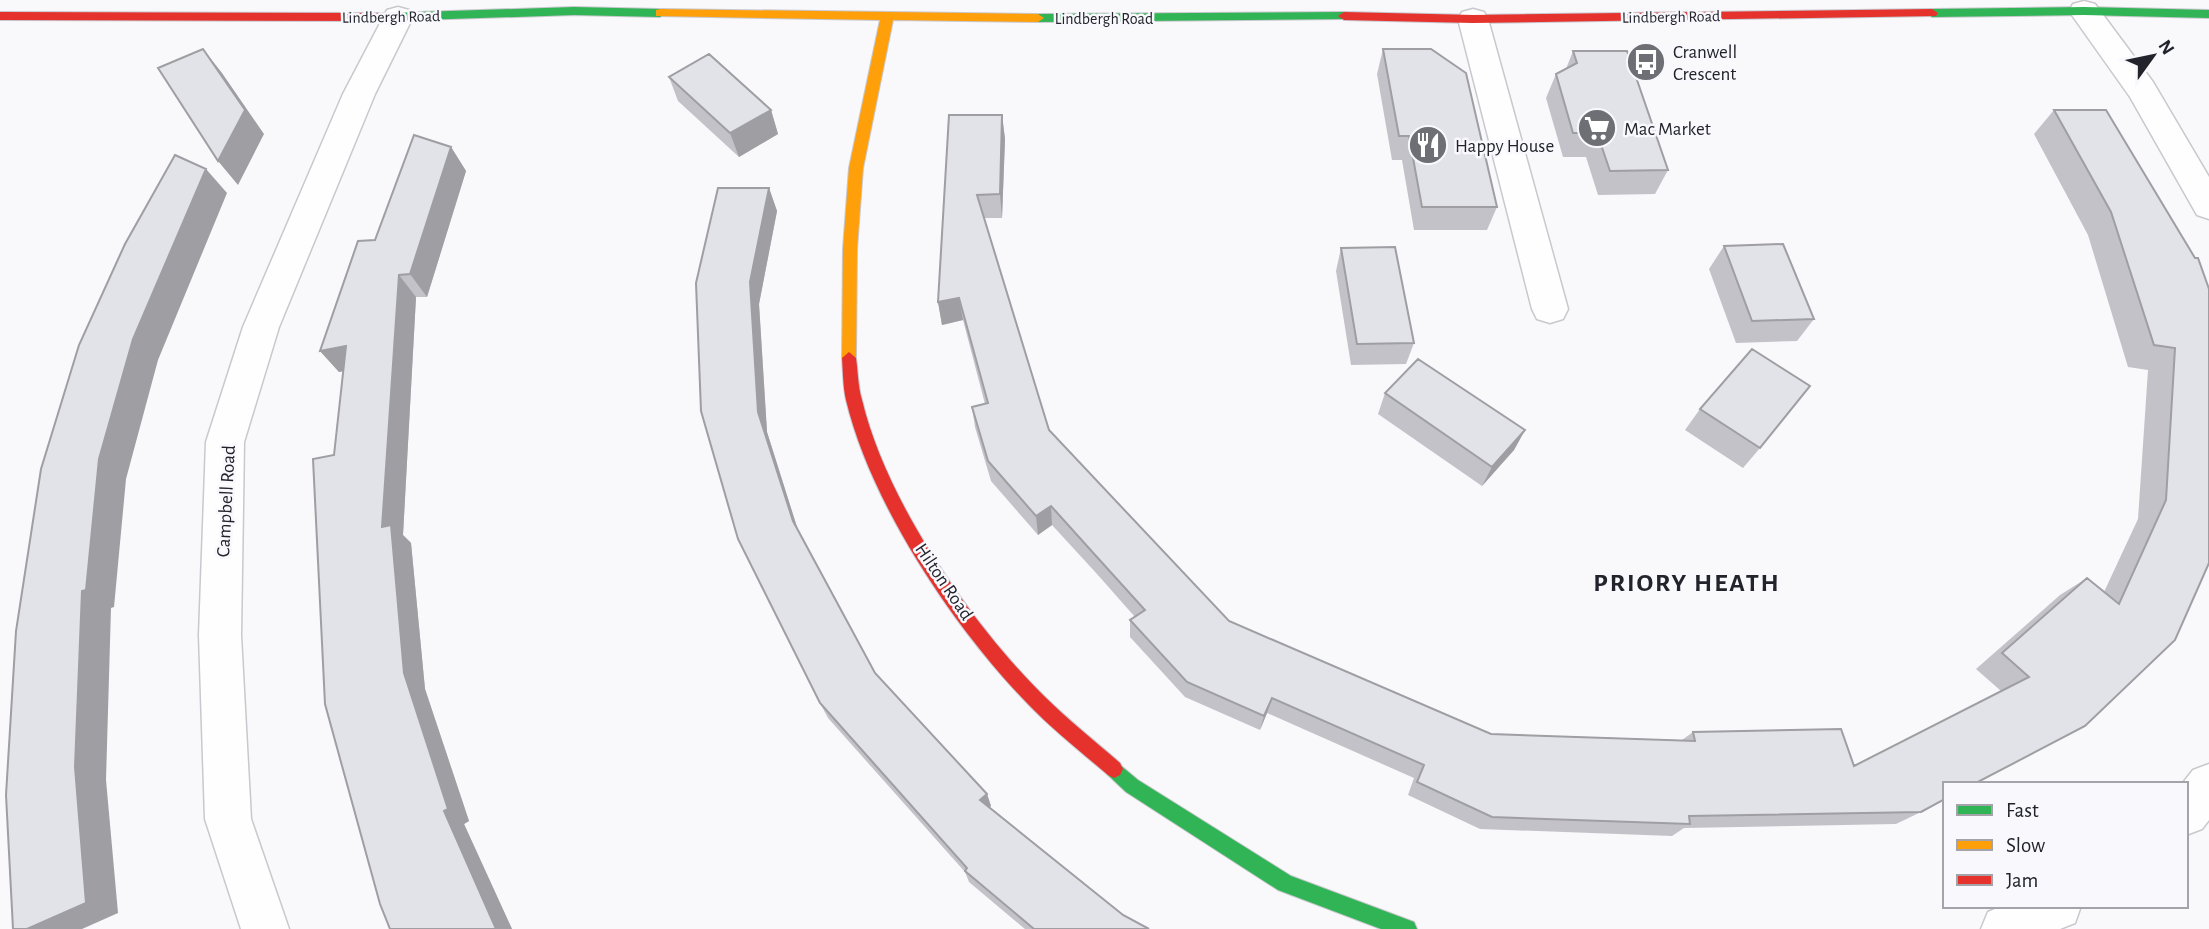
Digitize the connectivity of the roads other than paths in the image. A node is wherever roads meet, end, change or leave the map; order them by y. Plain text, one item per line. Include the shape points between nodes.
1 (2084, 11) junction
2 (2209, 14) edge
3 (0, 16) edge
4 (398, 17) junction
5 (887, 17) junction
6 (1473, 19) junction
7 (2209, 206) edge
8 (1550, 309) dead end
9 (2209, 786) edge
10 (2188, 811) edge
11 (2053, 908) edge
12 (265, 929) edge
13 (1407, 929) edge
14 (2005, 929) edge

1 - 2 street, Lindbergh Road
1 - 6 street, Lindbergh Road
1 - 7 street via 2142,90
3 - 4 street, Lindbergh Road
4 - 5 street, Lindbergh Road via 574,11
4 - 12 street, Campbell Road via 354,106 261,327 225,442 220,635 229,819
5 - 6 street, Lindbergh Road
5 - 13 street, Hilton Road via 856,167 850,249 849,381 877,471 949,593 1027,691 1132,786 1285,883
6 - 8 street
9 - 10 street
11 - 14 street

